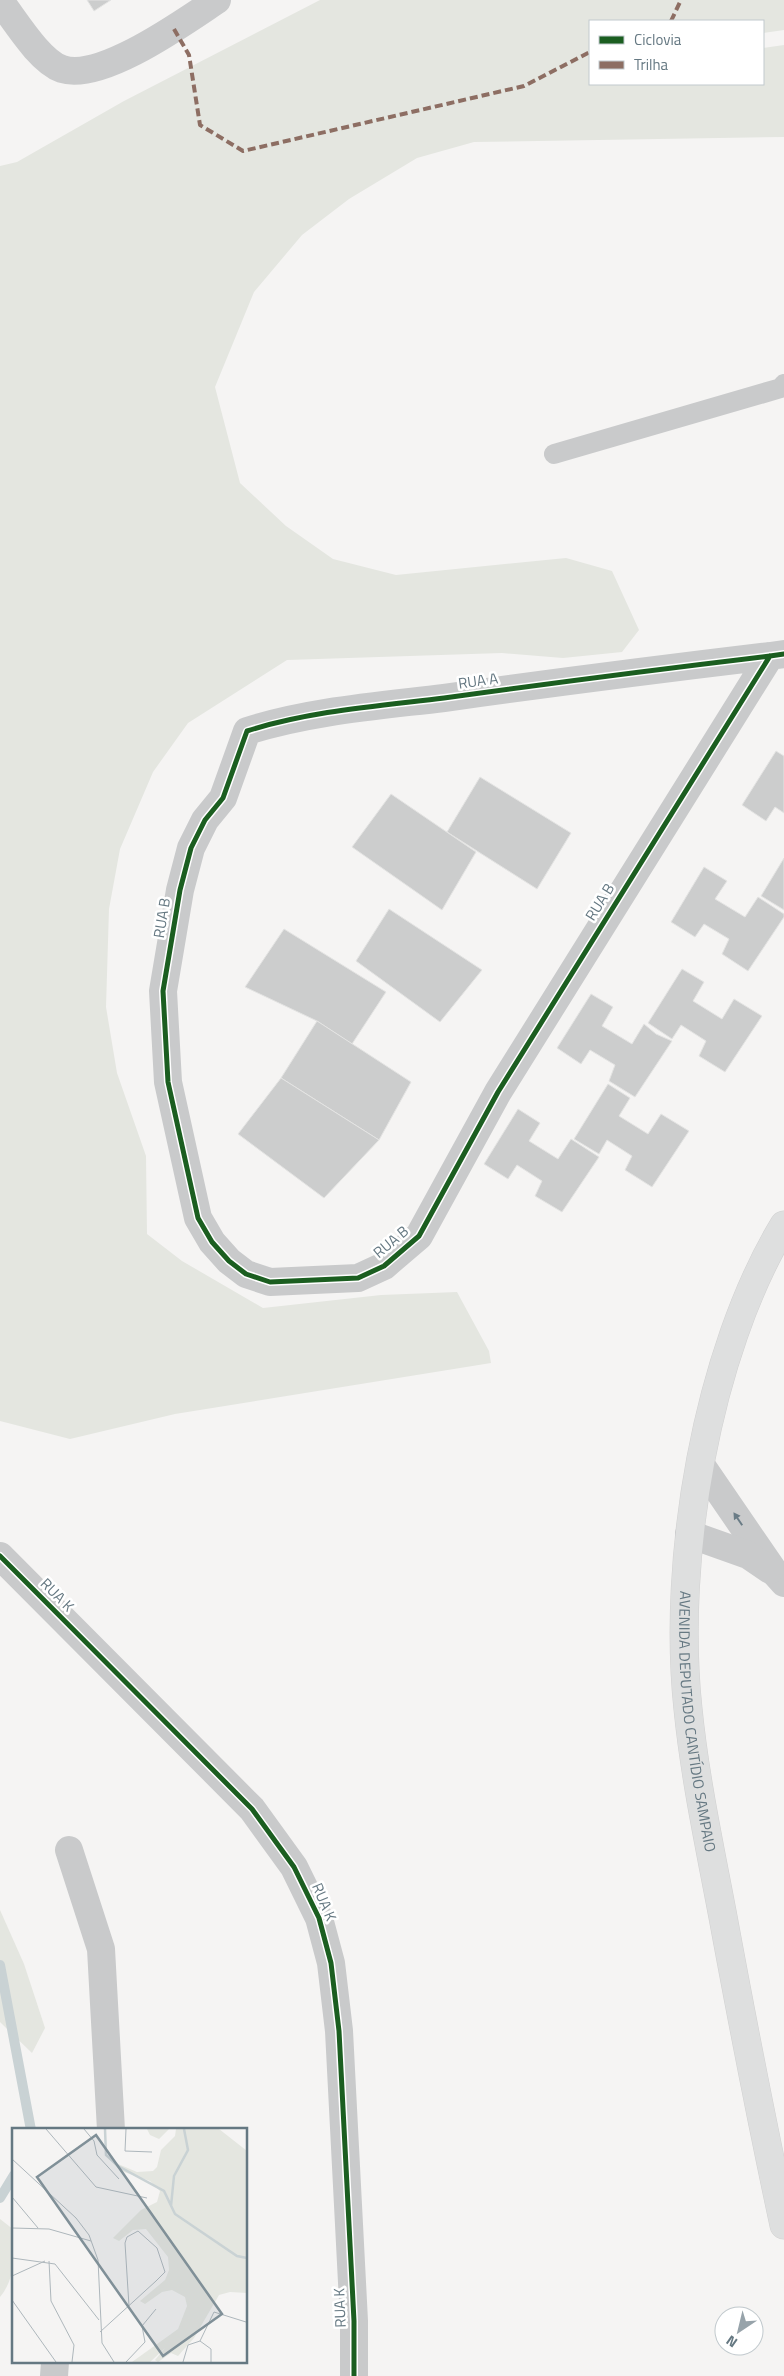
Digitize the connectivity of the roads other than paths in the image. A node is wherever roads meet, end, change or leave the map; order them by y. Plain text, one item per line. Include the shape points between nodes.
1 (216, 0) edge
2 (0, 1) edge
3 (784, 384) edge
4 (554, 454) dead end
5 (777, 655) edge
6 (223, 798) joint
7 (784, 1225) edge
8 (701, 1465) junction
9 (689, 1534) junction
10 (0, 1556) edge
11 (779, 1578) edge
12 (69, 1850) dead end
13 (111, 2128) edge
14 (784, 2226) edge
15 (354, 2376) edge

1 - 2 street via 161,38 103,66 76,71 62,69 51,62
3 - 4 lane via 781,388
5 - 6 street, RUA A via 279,721 247,731
5 - 6 street, RUA B via 498,1092 418,1236 384,1266 358,1278 270,1282 246,1274 212,1242 198,1218 168,1082 163,991 180,890 191,848 205,820
7 - 8 main road, AVENIDA DEPUTADO CANTÍDIO SAMPAIO via 766,1255 738,1325 704,1442
8 - 9 main road, AVENIDA DEPUTADO CANTÍDIO SAMPAIO
11 -> 8 street
9 - 11 street via 748,1555
9 - 14 main road, AVENIDA DEPUTADO CANTÍDIO SAMPAIO via 684,1653 687,1708 750,2064
10 - 15 street, RUA K via 252,1810 294,1867 319,1918 331,1963 340,2031
12 - 13 street via 101,1949

